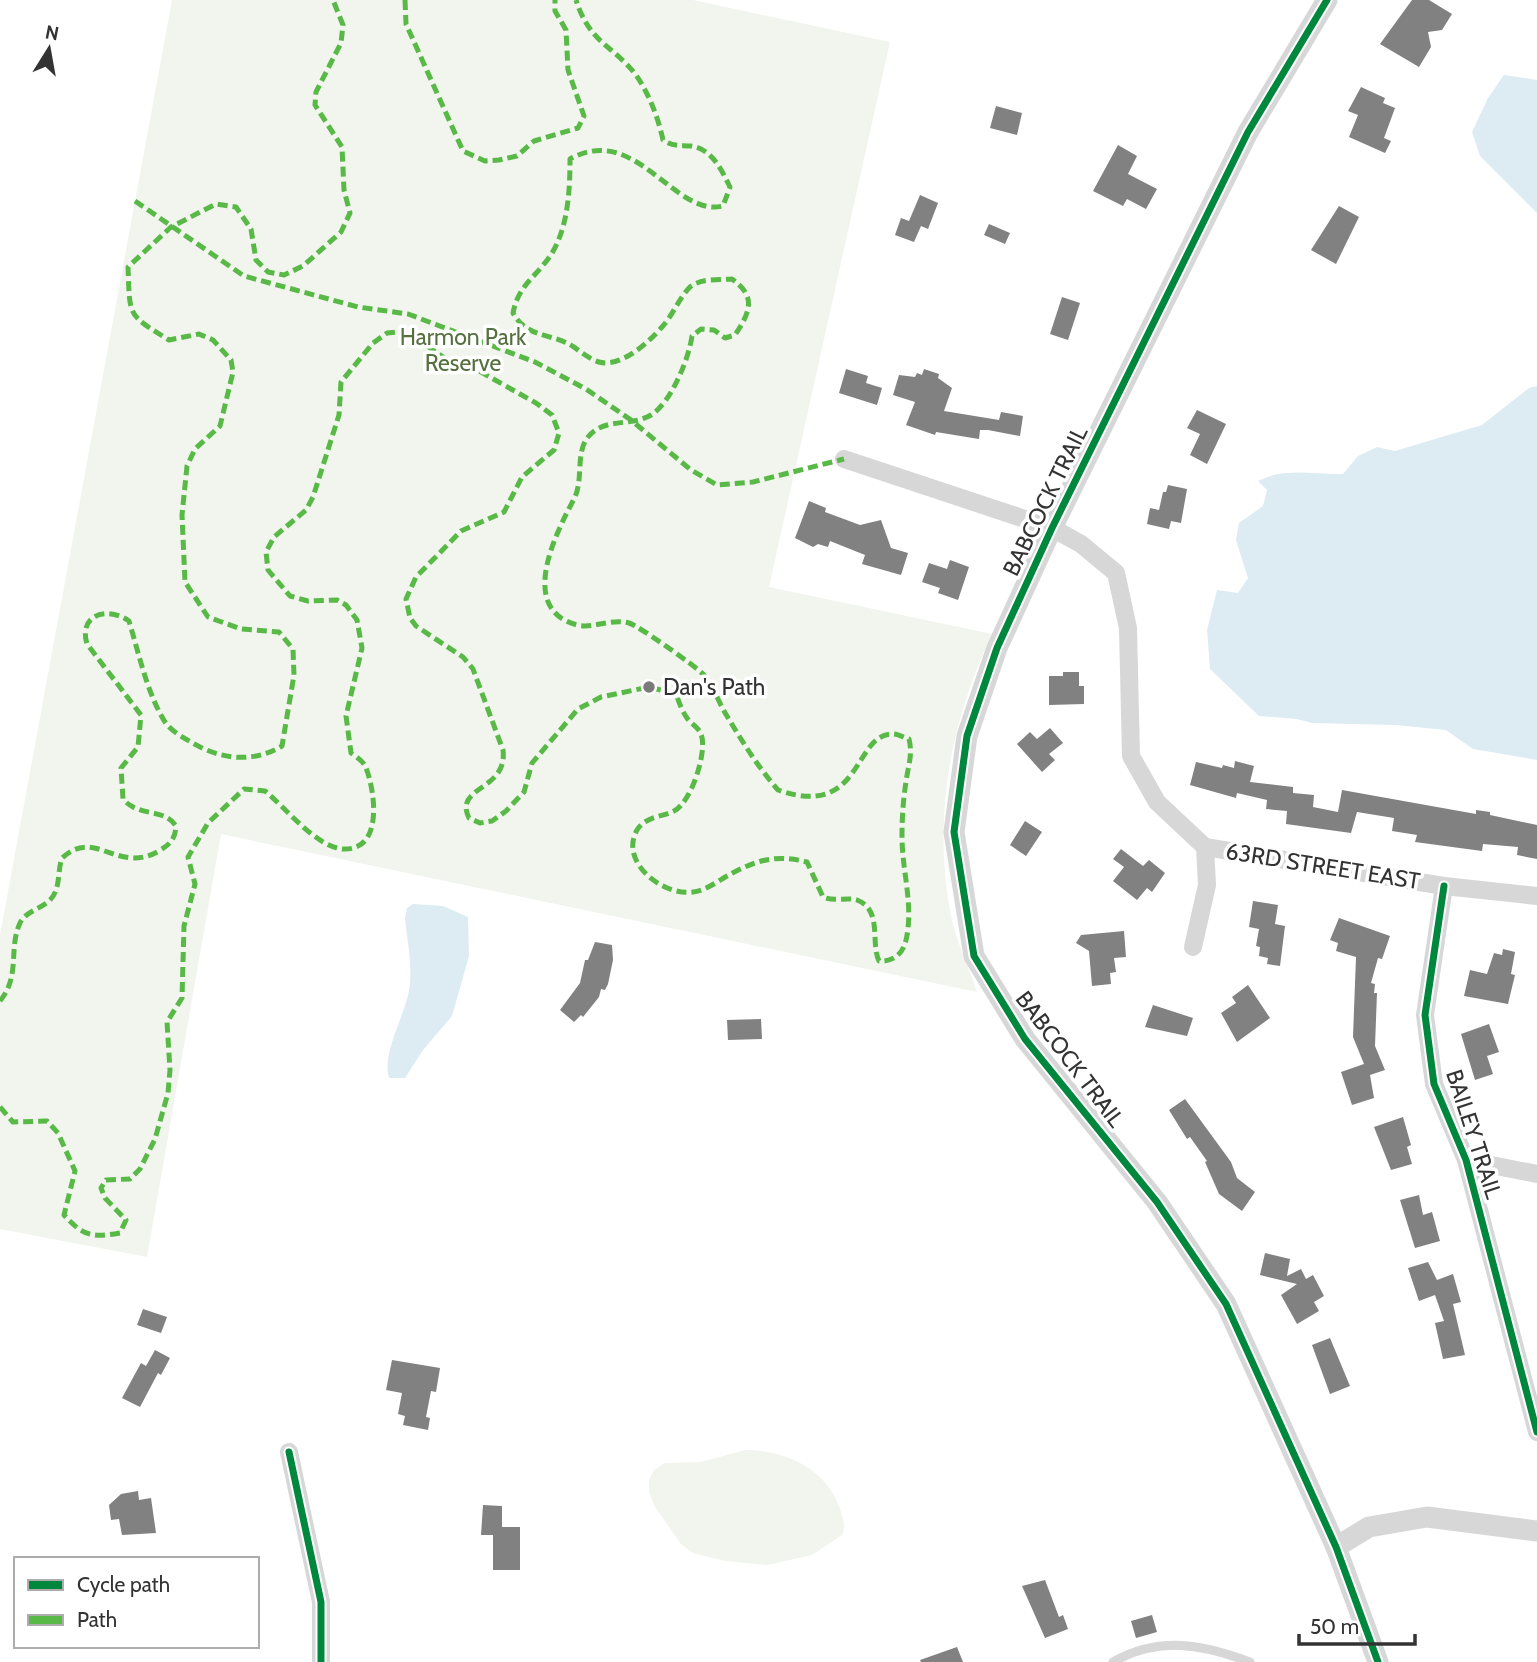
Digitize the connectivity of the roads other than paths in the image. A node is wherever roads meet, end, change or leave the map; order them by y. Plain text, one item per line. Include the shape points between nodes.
1 (1327, 0) edge
2 (844, 459) dead end
3 (1052, 528) junction
4 (1205, 847) junction
5 (1444, 886) junction
6 (1537, 896) edge
7 (1193, 947) dead end
8 (1466, 1160) junction
9 (1537, 1174) edge
10 (1537, 1432) edge
11 (289, 1452) dead end
12 (1537, 1531) edge
13 (1336, 1547) junction
14 (321, 1662) edge
15 (1113, 1662) edge
16 (1250, 1662) edge
17 (1378, 1662) edge

1 - 3 street, BABCOCK TRAIL via 1248,132
2 - 3 street, 63RD STREET EAST
3 - 4 street, 63RD STREET EAST via 1081,544 1116,573 1128,628 1131,756 1157,802
3 - 13 street, BABCOCK TRAIL via 997,648 967,736 954,832 974,956 1024,1039 1157,1202 1226,1304
4 - 5 street, 63RD STREET EAST
4 - 7 street via 1207,885
5 - 6 street, 63RD STREET EAST
5 - 8 street, BAILEY TRAIL via 1425,1015 1434,1084
8 - 9 street
8 - 10 street, BAILEY TRAIL
11 - 14 street via 321,1602
12 - 13 street via 1427,1517 1369,1527
13 - 17 street, BABCOCK TRAIL
15 - 16 lane via 1157,1645 1187,1644

